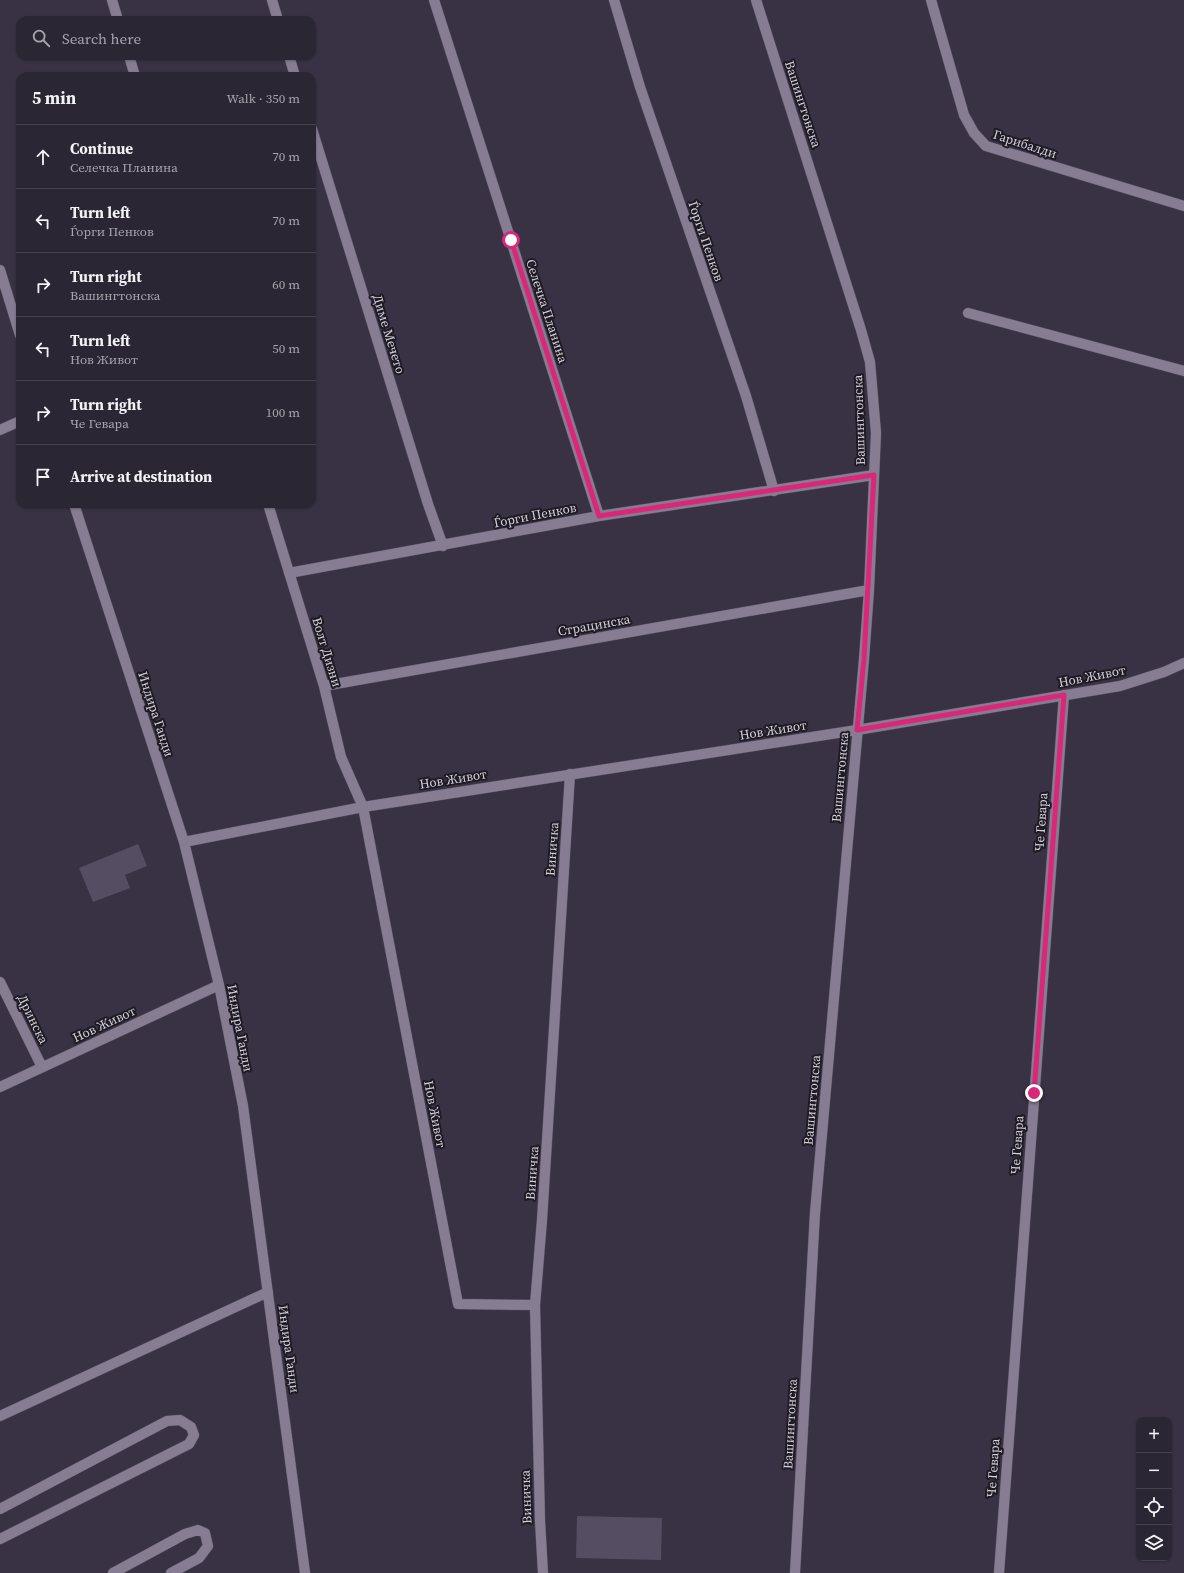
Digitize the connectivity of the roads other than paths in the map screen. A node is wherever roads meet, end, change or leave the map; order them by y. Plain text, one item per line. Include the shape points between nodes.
1 (112, 0) edge
2 (272, 0) edge
3 (434, 0) edge
4 (614, 0) edge
5 (756, 0) edge
6 (931, 0) edge
7 (117, 16) edge
8 (277, 16) edge
9 (130, 60) edge
10 (290, 60) edge
11 (134, 72) edge
12 (295, 72) edge
13 (316, 142) edge
14 (1184, 206) edge
15 (0, 270) edge
16 (968, 313) dead end
17 (16, 322) edge
18 (1184, 371) edge
19 (16, 423) edge
20 (0, 430) edge
21 (874, 475) junction
22 (774, 491) junction
23 (75, 508) edge
24 (269, 508) edge
25 (599, 516) junction
26 (443, 546) junction
27 (289, 573) junction
28 (869, 590) junction
29 (1184, 663) edge
30 (324, 686) junction
31 (1064, 695) junction
32 (857, 730) junction
33 (570, 774) junction
34 (363, 807) junction
35 (184, 842) junction
36 (0, 982) edge
37 (219, 985) junction
38 (42, 1067) junction
39 (0, 1087) edge
40 (268, 1292) junction
41 (534, 1305) junction
42 (0, 1416) edge
43 (0, 1509) edge
44 (0, 1539) edge
45 (113, 1573) edge
46 (171, 1573) edge
47 (305, 1573) edge
48 (543, 1573) edge
49 (794, 1573) edge
50 (999, 1573) edge

1 - 7 street
2 - 8 street
3 - 25 street, Селечка Планина
4 - 22 street, Ѓорги Пенков via 640,87 746,396
5 - 21 street, Вашингтонска via 870,362 876,433
6 - 14 street, Гарибалди via 964,115 974,134 986,146
9 - 11 street
10 - 12 street
13 - 26 street, Диме Мечето
15 - 17 street
16 - 18 street
19 - 20 street
21 - 22 street, Ѓорги Пенков
21 - 28 street, Вашингтонска
22 - 25 street, Ѓорги Пенков
23 - 35 street, Индира Ганди
24 - 27 street, Волт Дизни
25 - 26 street, Ѓорги Пенков
26 - 27 street, Ѓорги Пенков
27 - 30 street, Волт Дизни
28 - 30 street, Страцинска
28 - 32 street, Вашингтонска
29 - 31 street, Нов Живот via 1120,686
30 - 34 street, Волт Дизни via 341,757
31 - 32 street, Нов Живот
31 - 50 street, Че Гевара
32 - 33 street, Нов Живот
32 - 49 street, Вашингтонска via 815,1213
33 - 34 street, Нов Живот
33 - 41 street, Виничка via 542,1220
34 - 35 street, Нов Живот
34 - 41 street, Нов Живот via 458,1304
35 - 37 street, Индира Ганди
36 - 38 street, Дринска
37 - 38 street, Нов Живот
37 - 40 street, Индира Ганди via 243,1106
38 - 39 street, Нов Живот
40 - 42 street
40 - 47 street, Индира Ганди
41 - 48 street, Виничка
43 - 44 street via 168,1421 180,1420 192,1427 194,1435 189,1444
45 - 46 street via 185,1534 198,1530 205,1533 208,1546 199,1558

